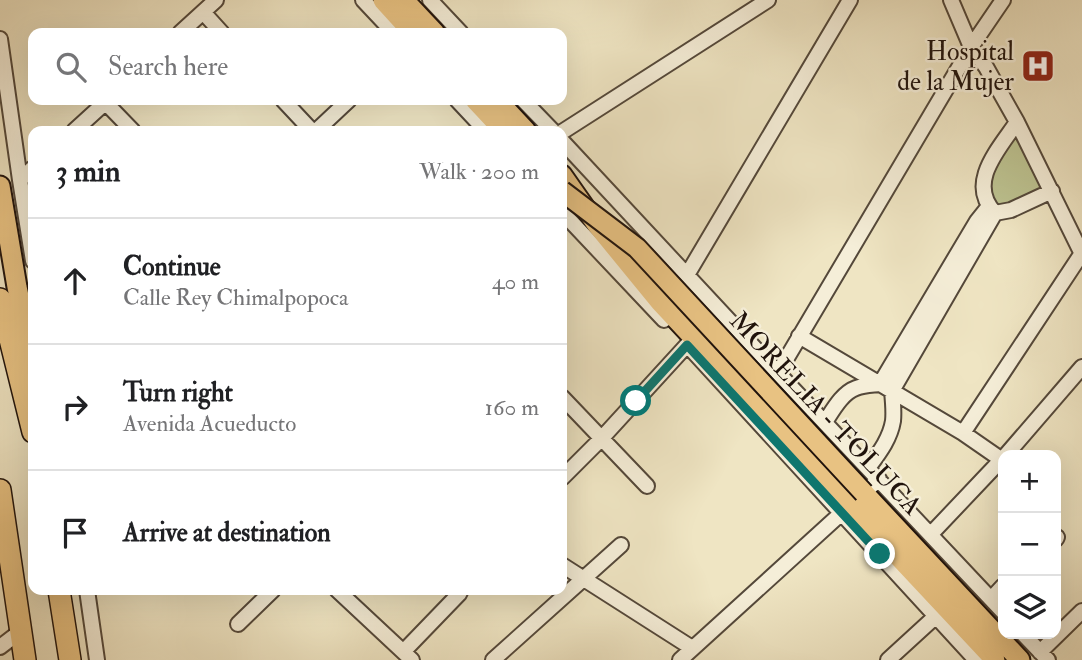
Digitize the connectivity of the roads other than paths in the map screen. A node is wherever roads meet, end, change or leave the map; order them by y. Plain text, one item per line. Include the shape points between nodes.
1 (216, 0) edge
2 (363, 0) edge
3 (383, 0) edge
4 (404, 0) edge
5 (430, 0) edge
6 (768, 0) edge
7 (850, 0) edge
8 (951, 0) edge
9 (1003, 0) edge
10 (203, 12) junction
11 (185, 28) edge
12 (217, 28) edge
13 (389, 28) edge
14 (408, 28) edge
15 (430, 28) edge
16 (456, 28) edge
17 (0, 39) edge
18 (971, 47) junction
19 (101, 105) edge
20 (109, 105) edge
21 (288, 105) edge
22 (343, 105) edge
23 (462, 105) edge
24 (480, 105) edge
25 (501, 105) edge
26 (528, 105) edge
27 (1017, 122) junction
28 (79, 126) edge
29 (128, 126) edge
30 (309, 126) edge
31 (320, 126) edge
32 (481, 126) edge
33 (499, 126) edge
34 (521, 126) edge
35 (548, 126) edge
36 (567, 129) edge
37 (567, 146) edge
38 (28, 173) edge
39 (20, 180) junction
40 (567, 182) edge
41 (0, 186) edge
42 (1052, 191) junction
43 (567, 195) edge
44 (992, 209) junction
45 (567, 217) edge
46 (28, 226) edge
47 (1082, 254) edge
48 (687, 275) junction
49 (0, 299) edge
50 (799, 336) junction
51 (28, 339) edge
52 (687, 345) junction
53 (1082, 368) edge
54 (778, 373) junction
55 (886, 388) junction
56 (567, 402) edge
57 (28, 407) edge
58 (825, 422) junction
59 (964, 433) junction
60 (601, 439) junction
61 (1011, 450) edge
62 (998, 454) edge
63 (998, 464) edge
64 (868, 468) junction
65 (567, 473) edge
66 (879, 479) junction
67 (647, 486) dead end
68 (0, 490) edge
69 (852, 504) junction
70 (931, 534) junction
71 (621, 545) dead end
72 (567, 569) edge
73 (583, 580) junction
74 (998, 591) edge
75 (567, 594) edge
76 (60, 595) edge
77 (87, 595) edge
78 (268, 595) edge
79 (342, 595) edge
80 (459, 595) edge
81 (566, 595) edge
82 (991, 599) junction
83 (998, 607) edge
84 (1082, 611) edge
85 (936, 616) junction
86 (238, 624) dead end
87 (21, 631) junction
88 (1028, 639) edge
89 (0, 648) edge
90 (692, 649) junction
91 (408, 655) edge
92 (1044, 656) edge
93 (25, 660) edge
94 (70, 660) edge
95 (97, 660) edge
96 (493, 660) edge
97 (680, 660) edge
98 (888, 660) edge
99 (976, 660) edge
100 (995, 660) edge
101 (1020, 660) edge

1 - 10 street
2 - 13 street
3 - 14 main road
4 - 15 main road
5 - 16 street
6 - 36 street
7 - 48 street
8 - 18 street
9 - 18 street
10 - 11 street
10 - 12 street
17 - 39 street
18 - 27 street
18 - 50 street
19 - 28 street
20 - 29 street
21 - 30 street
22 - 31 street
23 - 32 street
24 - 33 main road
25 - 34 main road
26 - 35 street
27 - 42 street
27 - 44 street via 985,173 984,194
37 - 48 street
38 - 39 street
39 - 46 street
40 - 69 main road, MORELIA - TOLUCA, bridge via 660,302
41 - 51 main road
42 - 44 street via 1012,210
42 - 47 street
43 - 69 main road, MORELIA - TOLUCA, bridge via 637,248
44 - 55 street via 976,221
45 - 52 street
47 - 59 street
48 - 54 street
49 - 57 highway
50 - 54 street
50 - 55 street
52 - 60 street
52 - 69 street
53 - 61 street
54 - 58 street
55 - 58 street via 849,392
55 - 59 street
55 - 64 street via 893,420 884,445
56 - 60 street
58 - 64 street
59 - 62 street
60 - 65 street
60 - 67 street
63 - 70 street
64 - 66 street
66 - 69 street
66 - 70 street
68 - 87 highway
69 - 85 street
69 - 90 street
69 - 100 main road, MORELIA - TOLUCA
69 - 101 main road, MORELIA - TOLUCA
70 - 82 street
71 - 73 street
72 - 73 street
73 - 75 street
73 - 90 street
74 - 82 street
76 - 94 highway
77 - 95 street
78 - 86 street
79 - 91 street
80 - 91 street
81 - 96 street
82 - 83 street
84 - 92 street
85 - 98 street
85 - 99 street
87 - 89 street
87 - 93 highway
88 - 92 street
90 - 97 street

